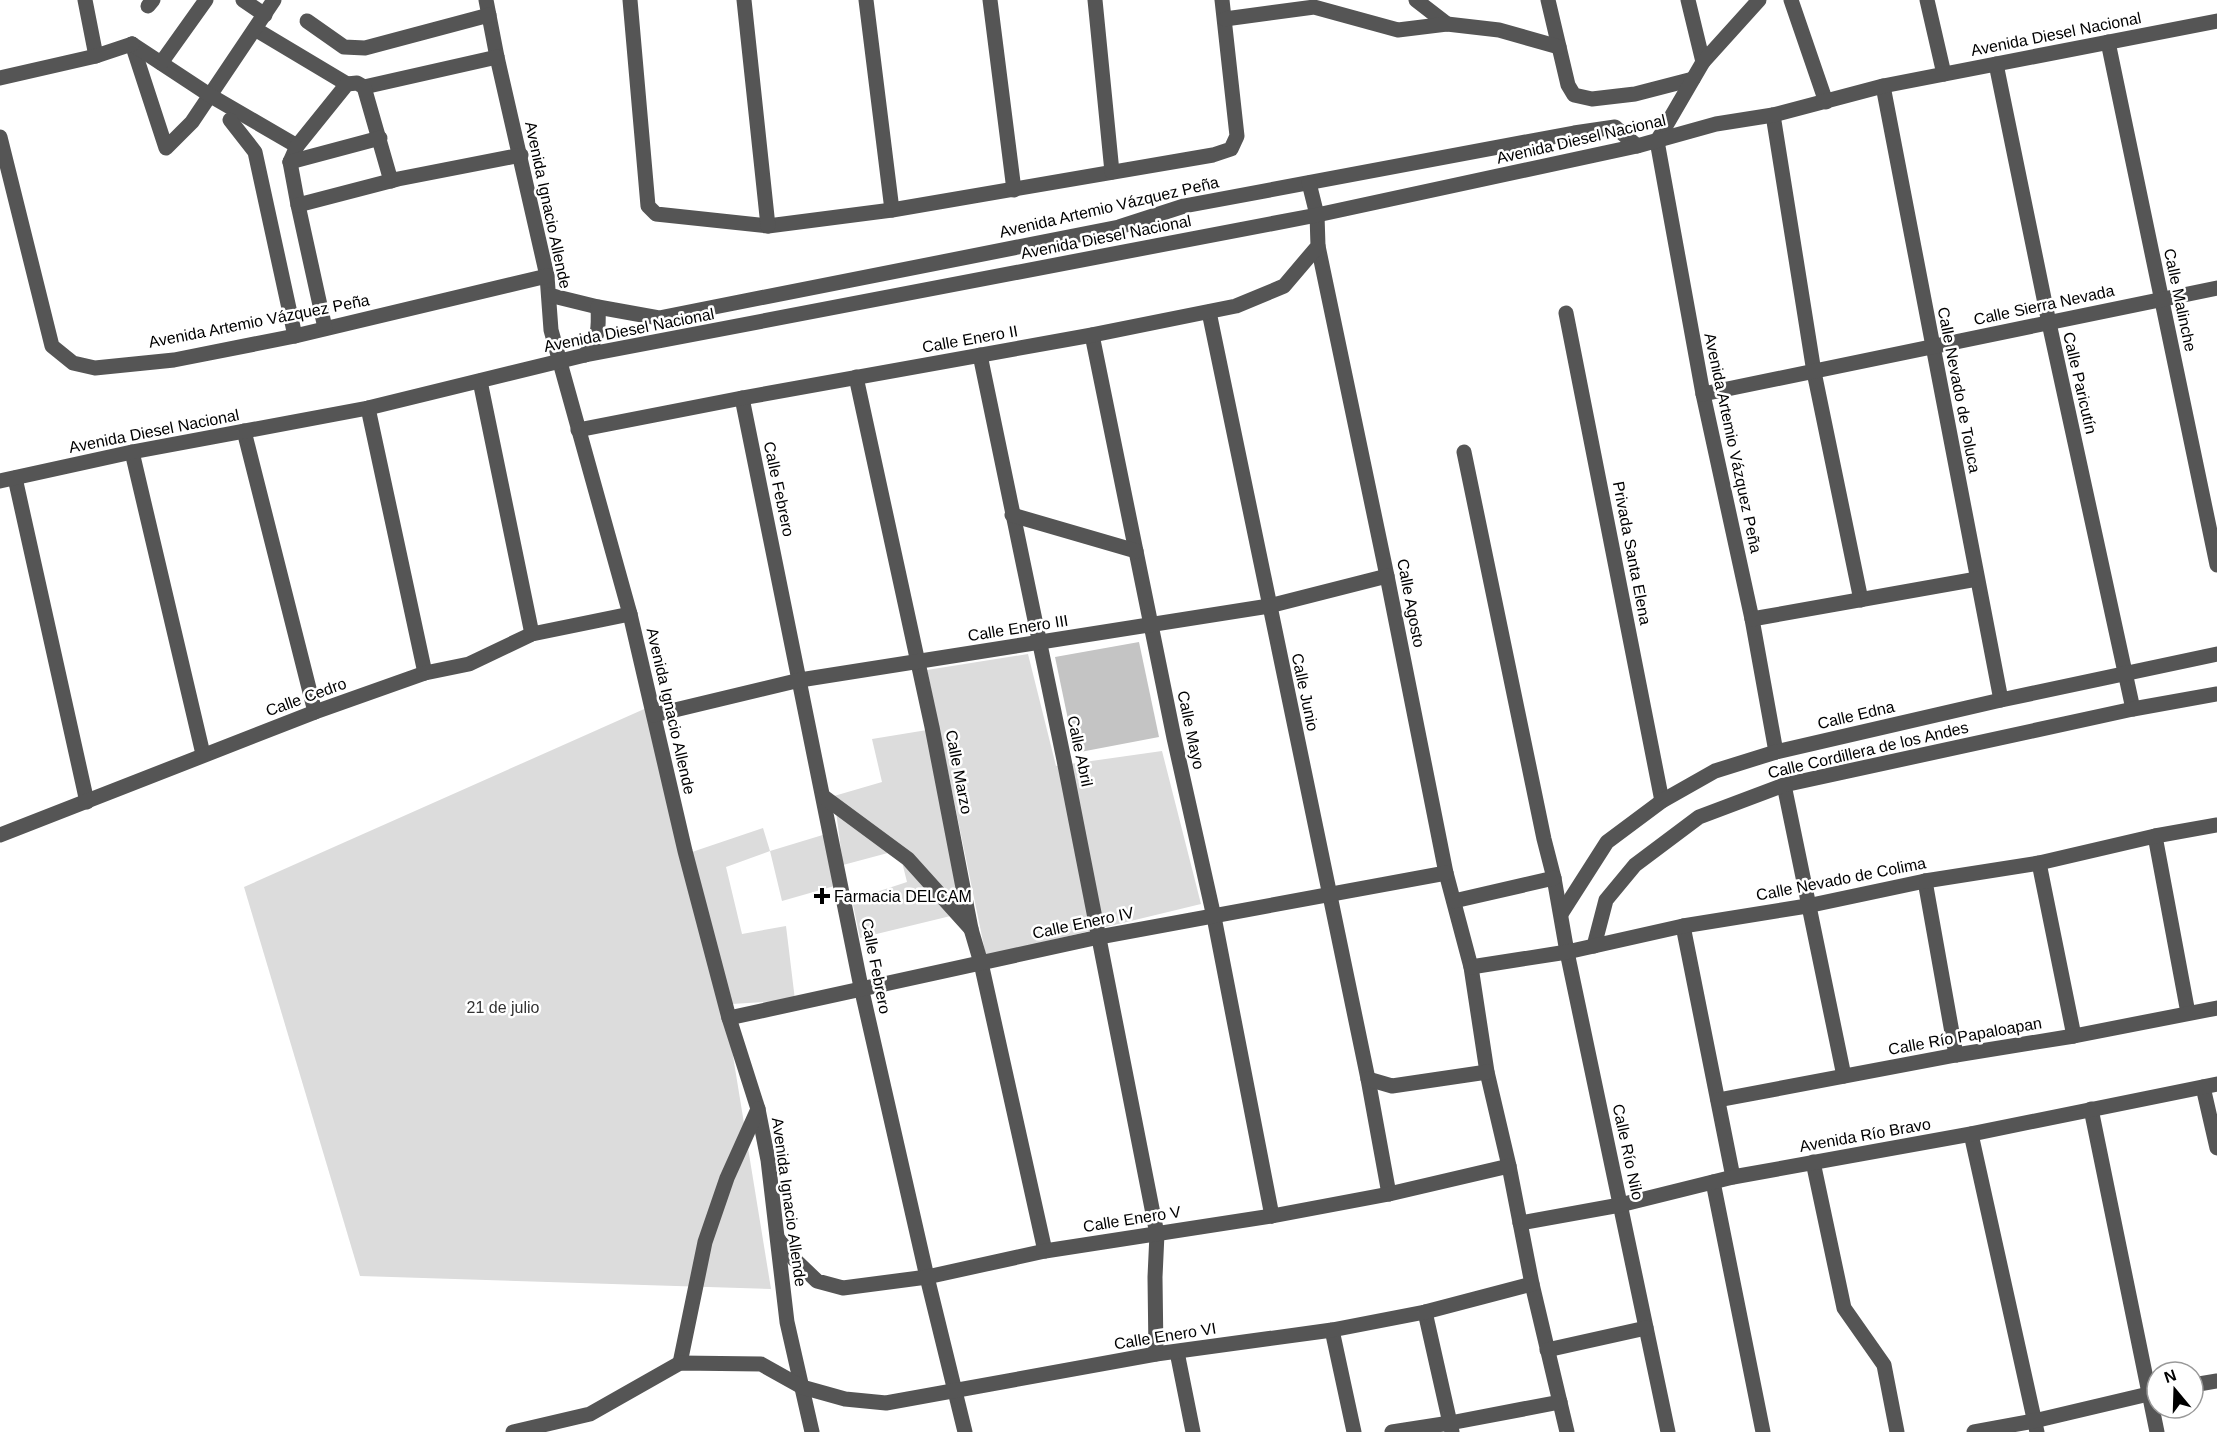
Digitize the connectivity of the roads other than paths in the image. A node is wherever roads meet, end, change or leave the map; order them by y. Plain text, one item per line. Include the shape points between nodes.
1 (85, 0) edge
2 (206, 0) edge
3 (243, 0) edge
4 (274, 0) edge
5 (630, 0) edge
6 (744, 0) edge
7 (866, 0) edge
8 (990, 0) edge
9 (1095, 0) edge
10 (1222, 0) edge
11 (1417, 0) edge
12 (1548, 0) edge
13 (1688, 0) edge
14 (1759, 0) edge
15 (1791, 0) edge
16 (1927, 0) edge
17 (488, 7) edge
18 (265, 15) junction
19 (1225, 19) junction
20 (307, 21) dead end
21 (2217, 21) edge
22 (1447, 24) junction
23 (255, 29) junction
24 (2108, 42) junction
25 (132, 44) junction
26 (1559, 47) junction
27 (96, 56) junction
28 (497, 57) junction
29 (1703, 62) junction
30 (160, 63) junction
31 (1996, 64) junction
32 (1944, 74) junction
33 (0, 78) edge
34 (1693, 79) junction
35 (363, 85) junction
36 (1883, 86) junction
37 (211, 96) junction
38 (1826, 102) junction
39 (1773, 115) junction
40 (230, 120) dead end
41 (0, 137) edge
42 (380, 138) junction
43 (1657, 141) junction
44 (297, 146) junction
45 (1637, 146) junction
46 (521, 155) junction
47 (290, 162) junction
48 (1112, 172) junction
49 (391, 181) junction
50 (1309, 183) junction
51 (1014, 190) junction
52 (298, 205) junction
53 (892, 210) junction
54 (1317, 215) junction
55 (768, 226) junction
56 (1318, 246) junction
57 (547, 276) junction
58 (2217, 288) edge
59 (549, 295) junction
60 (2161, 299) junction
61 (598, 307) junction
62 (1209, 312) junction
63 (1566, 313) dead end
64 (2049, 323) junction
65 (325, 328) junction
66 (1092, 335) junction
67 (295, 336) junction
68 (1933, 347) junction
69 (585, 355) junction
70 (980, 355) junction
71 (559, 362) junction
72 (1814, 372) junction
73 (856, 377) junction
74 (480, 381) junction
75 (1703, 394) junction
76 (742, 398) junction
77 (368, 408) junction
78 (578, 430) junction
79 (244, 431) junction
80 (132, 452) junction
81 (1464, 452) dead end
82 (8, 480) edge
83 (1012, 515) junction
84 (1136, 551) junction
85 (2217, 565) edge
86 (1387, 576) junction
87 (1977, 579) junction
88 (1861, 600) junction
89 (1269, 606) junction
90 (630, 614) junction
91 (1752, 619) junction
92 (1151, 625) junction
93 (532, 634) junction
94 (1039, 642) junction
95 (2217, 654) edge
96 (917, 662) junction
97 (425, 674) junction
98 (2127, 674) junction
99 (800, 680) junction
100 (2217, 693) edge
101 (2001, 700) junction
102 (2133, 709) junction
103 (315, 712) junction
104 (654, 715) junction
105 (1776, 752) junction
106 (203, 754) junction
107 (1784, 785) junction
108 (824, 797) junction
109 (1662, 801) junction
110 (87, 802) junction
111 (2217, 825) edge
112 (0, 835) edge
113 (2155, 836) junction
114 (2039, 863) junction
115 (1446, 873) junction
116 (1554, 878) junction
117 (1925, 881) junction
118 (1330, 896) junction
119 (1454, 901) junction
120 (1807, 906) junction
121 (1561, 914) junction
122 (1214, 917) junction
123 (1683, 926) junction
124 (971, 929) junction
125 (1099, 937) junction
126 (1594, 946) junction
127 (1567, 952) junction
128 (981, 963) junction
129 (1471, 967) junction
130 (861, 987) junction
131 (2217, 1008) edge
132 (2188, 1013) junction
133 (729, 1018) junction
134 (2074, 1036) junction
135 (1956, 1055) junction
136 (1487, 1072) junction
137 (1844, 1076) junction
138 (1368, 1078) junction
139 (2210, 1085) edge
140 (1718, 1100) junction
141 (758, 1109) junction
142 (2091, 1109) junction
143 (1971, 1134) junction
144 (2217, 1148) edge
145 (1813, 1162) junction
146 (1509, 1166) junction
147 (1733, 1177) junction
148 (1713, 1182) junction
149 (1389, 1194) junction
150 (1620, 1204) junction
151 (1272, 1216) junction
152 (1520, 1223) junction
153 (1157, 1234) junction
154 (778, 1239) junction
155 (1045, 1251) junction
156 (927, 1277) junction
157 (1532, 1284) junction
158 (1425, 1312) junction
159 (1646, 1328) junction
160 (1332, 1330) junction
161 (1547, 1350) junction
162 (1177, 1352) junction
163 (1156, 1354) junction
164 (2146, 1360) edge
165 (680, 1363) junction
166 (802, 1388) junction
167 (956, 1391) junction
168 (2145, 1395) edge
169 (1560, 1402) junction
170 (2036, 1426) edge
171 (1451, 1428) edge
172 (513, 1432) edge
173 (812, 1432) edge
174 (965, 1432) edge
175 (1193, 1432) edge
176 (1354, 1432) edge
177 (1392, 1432) edge
178 (1567, 1432) edge
179 (1668, 1432) edge
180 (1763, 1432) edge
181 (1897, 1432) edge
182 (1974, 1432) edge

1 - 27 street
2 - 30 street
3 - 18 street
4 - 18 street
5 - 55 street via 648,206 656,214
6 - 55 street
7 - 53 street
8 - 51 street
9 - 48 street
10 - 19 street
11 - 22 street
12 - 26 street
13 - 29 street
14 - 29 street
15 - 38 street
16 - 32 street
17 - 20 street via 365,48 344,47
17 - 28 street, Avenida Ignacio Allende
18 - 23 street
19 - 22 street via 1314,7 1398,30
19 - 48 street via 1237,136 1231,149
21 - 24 street, Avenida Diesel Nacional
22 - 26 street via 1500,30
23 - 35 street
23 - 37 street
24 - 31 street, Avenida Diesel Nacional
24 - 60 street, Calle Malinche
25 - 27 street
25 - 30 street
25 - 37 street via 166,148
26 - 34 street via 1574,95 1592,99 1635,94
27 - 33 street
28 - 35 street
28 - 46 street, Avenida Ignacio Allende
29 - 34 street
30 - 37 street
31 - 32 street, Avenida Diesel Nacional
31 - 64 street, Calle Paricutín
32 - 36 street, Avenida Diesel Nacional
34 - 43 street
35 - 42 street
35 - 44 street
36 - 38 street, Avenida Diesel Nacional
36 - 68 street, Calle Nevado de Toluca
37 - 44 street
38 - 39 street, Avenida Diesel Nacional
39 - 43 street, Avenida Diesel Nacional via 1716,124
39 - 72 street
40 - 67 street via 255,152
41 - 67 street, Avenida Artemio Vázquez Peña via 52,346 62,356 95,368 174,360
42 - 47 street
42 - 49 street
43 - 45 street, Avenida Diesel Nacional
43 - 75 street, Avenida Artemio Vázquez Peña
44 - 47 street
45 - 50 street, Avenida Artemio Vázquez Peña via 1615,127
45 - 54 street, Avenida Diesel Nacional
46 - 49 street
46 - 57 street, Avenida Ignacio Allende
47 - 52 street
48 - 51 street
49 - 52 street
50 - 54 street
50 - 61 street, Avenida Artemio Vázquez Peña via 1184,206 1119,227 659,318
51 - 53 street
52 - 65 street
53 - 55 street
54 - 56 street
54 - 69 street, Avenida Diesel Nacional
56 - 62 street, Calle Enero II via 1284,286 1236,306
56 - 86 street, Calle Agosto
57 - 59 street, Avenida Ignacio Allende
57 - 65 street, Avenida Artemio Vázquez Peña
58 - 60 street, Calle Sierra Nevada
59 - 61 street, Avenida Artemio Vázquez Peña
59 - 71 street, Avenida Ignacio Allende via 551,330
60 - 64 street, Calle Sierra Nevada
60 - 85 street, Calle Malinche
61 - 69 street via 599,331
62 - 66 street, Calle Enero II
62 - 89 street, Calle Junio
63 - 109 street, Privada Santa Elena
64 - 68 street, Calle Sierra Nevada
64 - 98 street, Calle Paricutín
65 - 67 street, Avenida Artemio Vázquez Peña
66 - 70 street, Calle Enero II
66 - 84 street, Calle Mayo
68 - 72 street, Calle Sierra Nevada
68 - 87 street, Calle Nevado de Toluca
69 - 71 street, Avenida Diesel Nacional
70 - 73 street, Calle Enero II
70 - 83 street, Calle Abril
71 - 74 street, Avenida Diesel Nacional
71 - 78 street, Avenida Ignacio Allende
72 - 75 street, Calle Sierra Nevada
72 - 88 street
73 - 76 street, Calle Enero II
73 - 96 street, Calle Marzo
74 - 77 street, Avenida Diesel Nacional
74 - 93 street
75 - 91 street, Avenida Artemio Vázquez Peña
76 - 78 street, Calle Enero II
76 - 99 street, Calle Febrero
77 - 79 street, Avenida Diesel Nacional
77 - 97 street
78 - 90 street, Avenida Ignacio Allende
79 - 80 street, Avenida Diesel Nacional
79 - 103 street
80 - 82 street, Avenida Diesel Nacional
80 - 106 street
81 - 116 street, Calle Río Nilo
82 - 110 street
83 - 84 street
83 - 94 street, Calle Abril
84 - 92 street, Calle Mayo
86 - 89 street, Calle Enero III
86 - 115 street, Calle Agosto
87 - 88 street
87 - 101 street, Calle Nevado de Toluca
88 - 91 street
89 - 92 street, Calle Enero III
89 - 118 street, Calle Junio
90 - 93 street, Calle Cedro
90 - 104 street, Avenida Ignacio Allende
91 - 105 street, Avenida Artemio Vázquez Peña
92 - 94 street, Calle Enero III
92 - 122 street, Calle Mayo
93 - 97 street, Calle Cedro via 470,664
94 - 96 street, Calle Enero III
94 - 125 street, Calle Abril
95 - 98 street, Calle Edna
96 - 99 street, Calle Enero III
96 - 124 street, Calle Marzo
97 - 103 street, Calle Cedro
98 - 101 street, Calle Edna
98 - 102 street, Calle Paricutín
99 - 104 street, Calle Enero III
99 - 108 street, Calle Febrero
100 - 102 street, Calle Cordillera de los Andes
101 - 105 street, Calle Edna
102 - 107 street, Calle Cordillera de los Andes
103 - 106 street, Calle Cedro
104 - 133 street, Avenida Ignacio Allende
105 - 109 street, Calle Edna via 1715,771
106 - 110 street, Calle Cedro
107 - 120 street
107 - 126 street, Calle Cordillera de los Andes via 1699,817 1635,865 1606,900
108 - 124 street via 908,859
108 - 130 street, Calle Febrero
109 - 121 street, Calle Edna via 1607,842
110 - 112 street, Calle Cedro
111 - 113 street, Calle Nevado de Colima
113 - 114 street, Calle Nevado de Colima
113 - 132 street
114 - 117 street, Calle Nevado de Colima
114 - 134 street
115 - 118 street, Calle Enero IV
115 - 119 street, Calle Agosto
116 - 119 street
116 - 121 street, Calle Río Nilo
117 - 120 street, Calle Nevado de Colima
117 - 135 street
118 - 122 street, Calle Enero IV
118 - 138 street, Calle Junio
119 - 129 street, Calle Agosto
120 - 123 street, Calle Nevado de Colima
120 - 137 street
121 - 127 street, Calle Río Nilo
122 - 125 street, Calle Enero IV
122 - 151 street, Calle Mayo
123 - 126 street, Calle Nevado de Colima
123 - 140 street
124 - 128 street, Calle Marzo
125 - 128 street, Calle Enero IV
125 - 153 street, Calle Abril
126 - 127 street, Calle Nevado de Colima
127 - 129 street, Calle Nevado de Colima
127 - 150 street, Calle Río Nilo
128 - 130 street, Calle Enero IV
128 - 155 street, Calle Marzo
129 - 136 street, Calle Agosto
130 - 133 street, Calle Enero IV
130 - 156 street, Calle Febrero
131 - 132 street, Calle Río Papaloapan
132 - 134 street, Calle Río Papaloapan
133 - 141 street, Avenida Ignacio Allende
134 - 135 street, Calle Río Papaloapan
135 - 137 street, Calle Río Papaloapan
136 - 138 street via 1392,1086
136 - 146 street, Calle Agosto
137 - 140 street, Calle Río Papaloapan
138 - 149 street, Calle Junio
139 - 142 street, Avenida Río Bravo
139 - 144 street
140 - 147 street
141 - 154 street, Avenida Ignacio Allende
141 - 165 street via 727,1178 705,1242
142 - 143 street, Avenida Río Bravo
142 - 164 street
143 - 145 street, Avenida Río Bravo
143 - 170 street
145 - 147 street, Avenida Río Bravo
145 - 181 street via 1844,1308 1884,1365
146 - 149 street, Calle Enero V
146 - 152 street, Calle Agosto
147 - 148 street, Avenida Río Bravo
148 - 150 street, Avenida Río Bravo
148 - 180 street
149 - 151 street, Calle Enero V
150 - 152 street, Avenida Río Bravo
150 - 159 street, Calle Río Nilo
151 - 153 street, Calle Enero V
152 - 157 street, Calle Agosto
153 - 155 street, Calle Enero V
153 - 163 street, Calle Abril
154 - 156 street, Calle Enero V via 817,1281 843,1288
154 - 166 street, Avenida Ignacio Allende via 787,1322
155 - 156 street, Calle Enero V
156 - 167 street, Calle Febrero
157 - 158 street, Calle Enero VI
157 - 161 street, Calle Agosto
158 - 160 street, Calle Enero VI
158 - 171 street
159 - 161 street
159 - 179 street, Calle Río Nilo
160 - 162 street, Calle Enero VI
160 - 176 street
161 - 169 street, Calle Agosto
162 - 163 street, Calle Enero VI
162 - 175 street
163 - 167 street, Calle Enero VI
165 - 166 street, Calle Enero VI via 761,1364
165 - 172 street via 590,1414
166 - 167 street, Calle Enero VI via 845,1399 886,1403
166 - 173 street, Avenida Ignacio Allende
167 - 174 street, Calle Febrero
168 - 170 street
169 - 171 street
169 - 178 street, Calle Agosto
170 - 182 street
171 - 177 street

